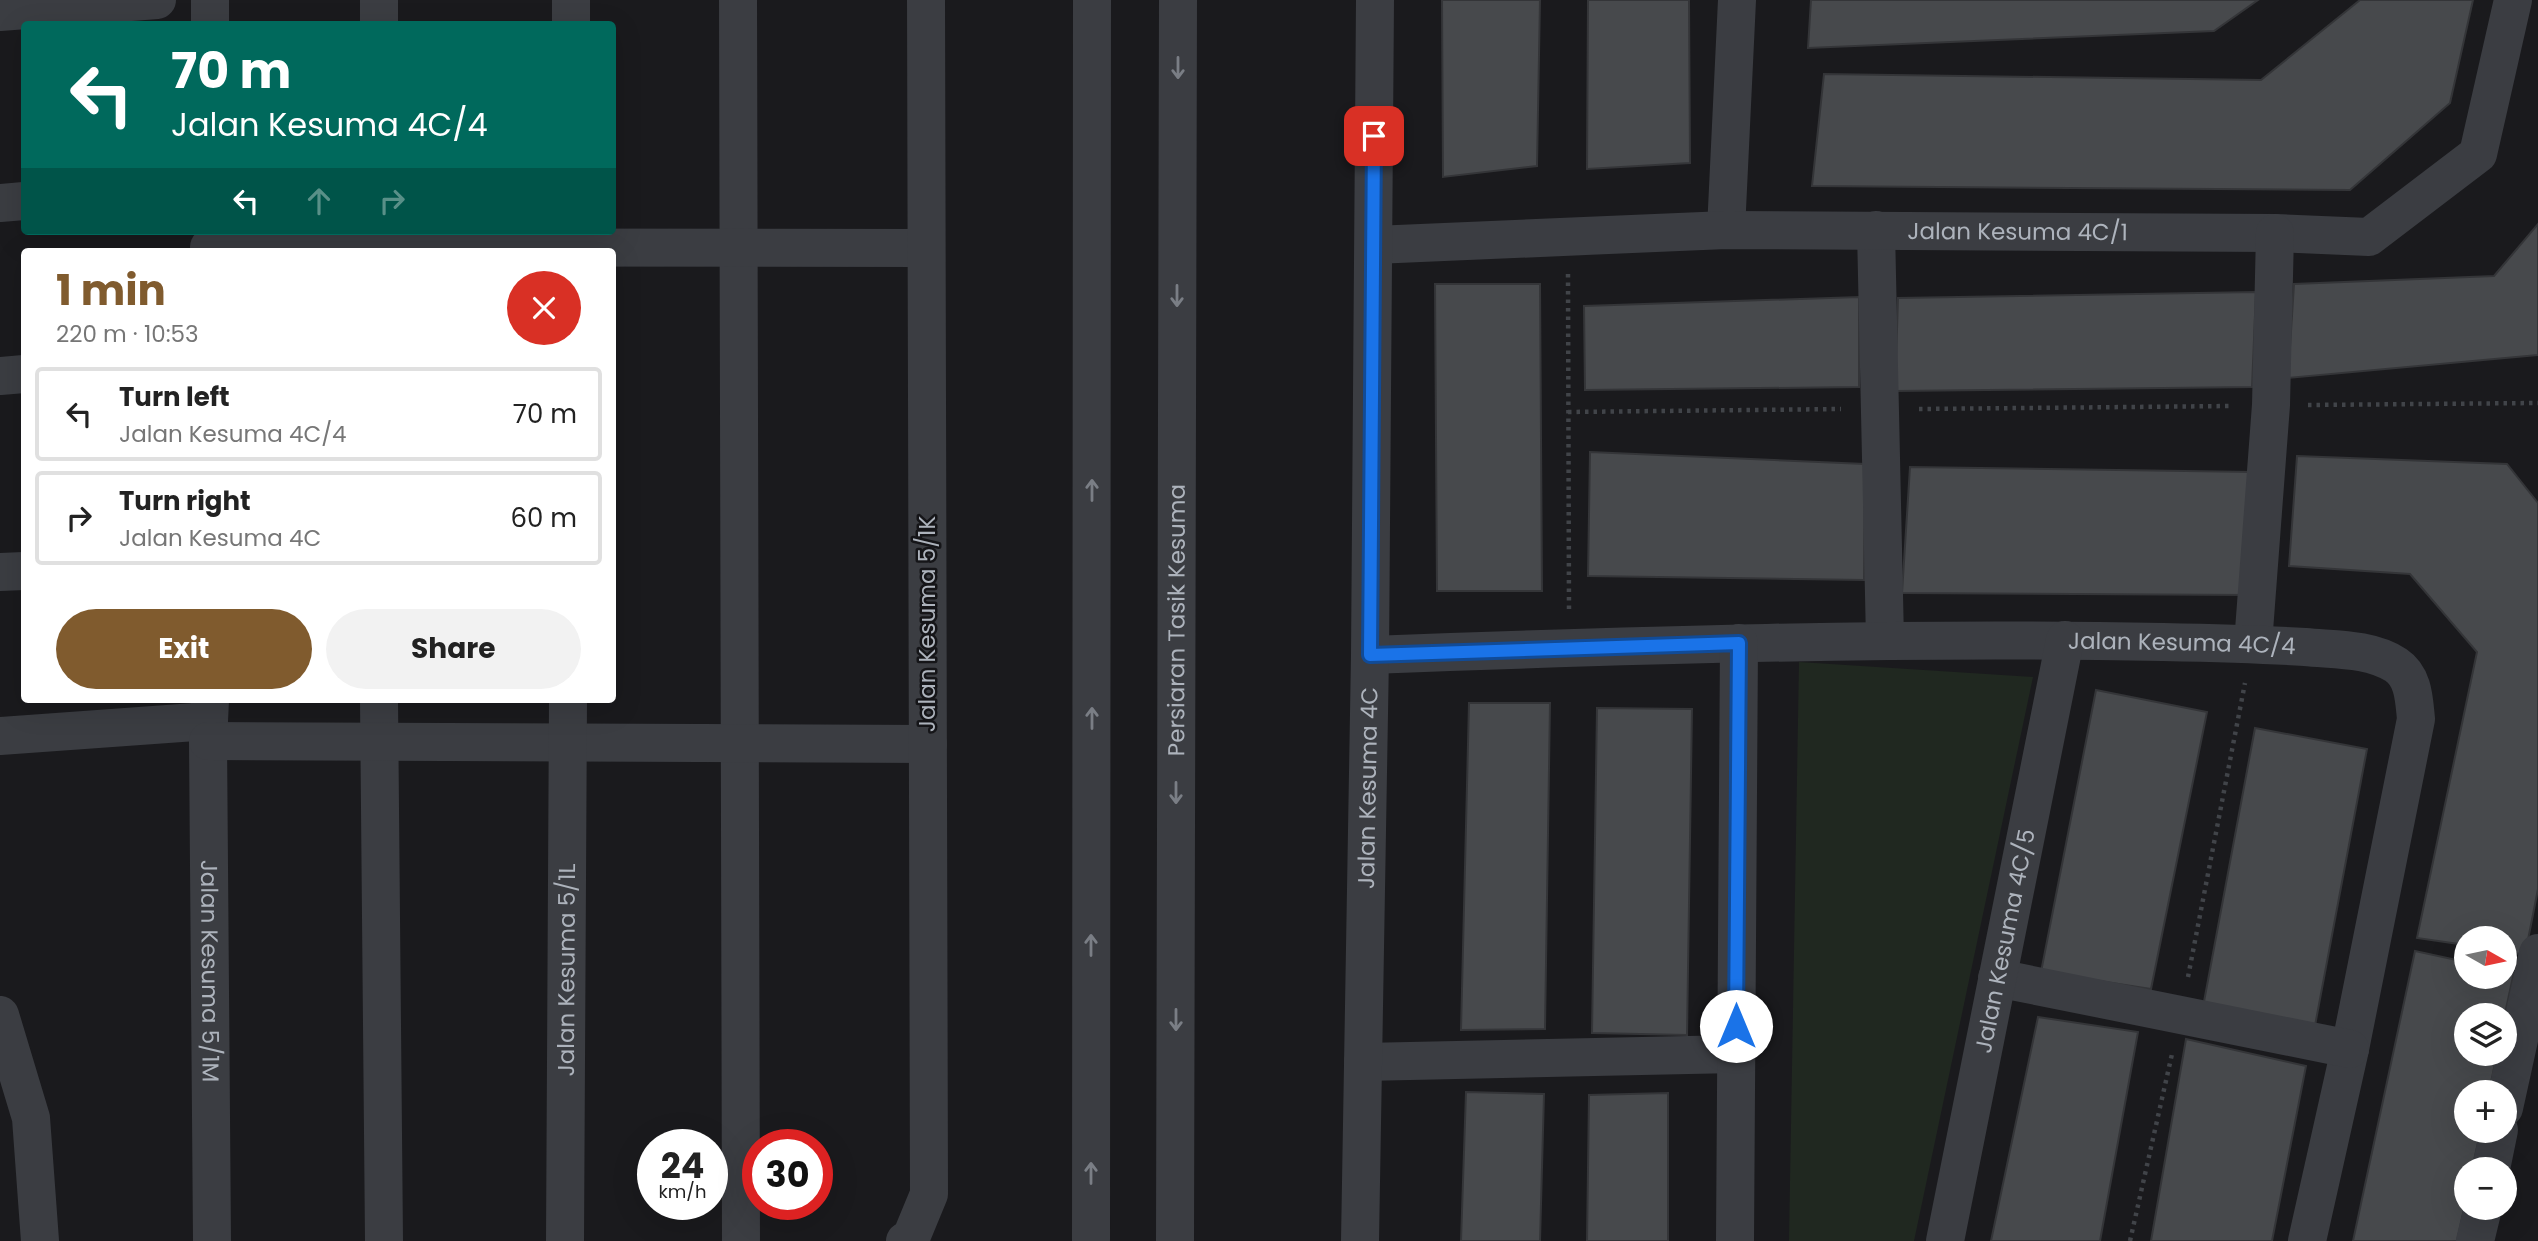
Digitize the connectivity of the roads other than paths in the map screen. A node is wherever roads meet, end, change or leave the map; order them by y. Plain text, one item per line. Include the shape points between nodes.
1 (157, 0) edge
2 (210, 0) edge
3 (379, 0) edge
4 (571, 0) edge
5 (738, 0) edge
6 (926, 0) edge
7 (1092, 0) edge
8 (1178, 0) edge
9 (1375, 0) edge
10 (1737, 0) edge
11 (2512, 0) edge
12 (0, 12) edge
13 (210, 21) edge
14 (379, 21) edge
15 (571, 21) edge
16 (21, 201) edge
17 (0, 203) edge
18 (1726, 230) junction
19 (1876, 230) junction
20 (2275, 233) junction
21 (209, 243) edge
22 (570, 243) edge
23 (379, 244) edge
24 (1374, 245) junction
25 (738, 246) junction
26 (926, 248) junction
27 (21, 374) edge
28 (0, 376) edge
29 (21, 571) edge
30 (0, 572) edge
31 (1885, 640) junction
32 (2065, 640) junction
33 (1739, 643) junction
34 (2253, 643) junction
35 (1370, 655) junction
36 (379, 703) edge
37 (568, 703) edge
38 (209, 721) edge
39 (0, 736) edge
40 (379, 741) junction
41 (568, 742) junction
42 (740, 743) junction
43 (928, 744) junction
44 (2538, 953) edge
45 (1997, 978) junction
46 (0, 1015) edge
47 (2350, 1049) junction
48 (1736, 1054) junction
49 (1363, 1062) junction
50 (2510, 1080) edge
51 (2480, 1220) edge
52 (40, 1241) edge
53 (212, 1241) edge
54 (384, 1241) edge
55 (565, 1241) edge
56 (741, 1241) edge
57 (905, 1241) edge
58 (1091, 1241) edge
59 (1175, 1241) edge
60 (1360, 1241) edge
61 (1735, 1241) edge
62 (1944, 1241) edge
63 (2307, 1241) edge
64 (2475, 1241) edge

1 - 12 street
2 - 13 street
3 - 14 street
4 - 15 street
5 - 25 street
6 - 26 street, Jalan Kesuma 5/1K
58 -> 7 street
8 -> 59 street, Persiaran Tasik Kesuma
9 - 24 street, Jalan Kesuma 4C
10 - 18 street
11 - 20 street, Jalan Kesuma 4C/1 via 2478,154 2369,237
16 - 17 street
18 - 19 street, Jalan Kesuma 4C/1
18 - 24 street, Jalan Kesuma 4C/1
19 - 20 street, Jalan Kesuma 4C/1
19 - 31 street
20 - 34 street via 2271,405
21 - 23 street
22 - 23 street
22 - 25 street
24 - 35 street, Jalan Kesuma 4C
25 - 26 street
25 - 42 street
26 - 43 street, Jalan Kesuma 5/1K
27 - 28 street
29 - 30 street
31 - 32 street, Jalan Kesuma 4C/4
31 - 33 street, Jalan Kesuma 4C/4
32 - 34 street, Jalan Kesuma 4C/4
32 - 45 street, Jalan Kesuma 4C/5
33 - 35 street, Jalan Kesuma 4C/4
33 - 48 street
34 - 47 street, Jalan Kesuma 4C/4 via 2361,652 2397,666 2414,688 2416,719
35 - 49 street, Jalan Kesuma 4C
36 - 40 street
37 - 41 street, Jalan Kesuma 5/1L
38 - 39 street
38 - 40 street
38 - 53 street, Jalan Kesuma 5/1M
40 - 41 street
40 - 54 street
41 - 42 street
41 - 55 street, Jalan Kesuma 5/1L
42 - 43 street
42 - 56 street
43 - 57 street, Jalan Kesuma 5/1K via 929,1194 910,1240
44 - 50 street
45 - 47 street
45 - 62 street, Jalan Kesuma 4C/5
46 - 52 street via 31,1118
47 - 63 street, Jalan Kesuma 4C/4
48 - 49 street
48 - 61 street
49 - 60 street, Jalan Kesuma 4C
51 - 64 street

